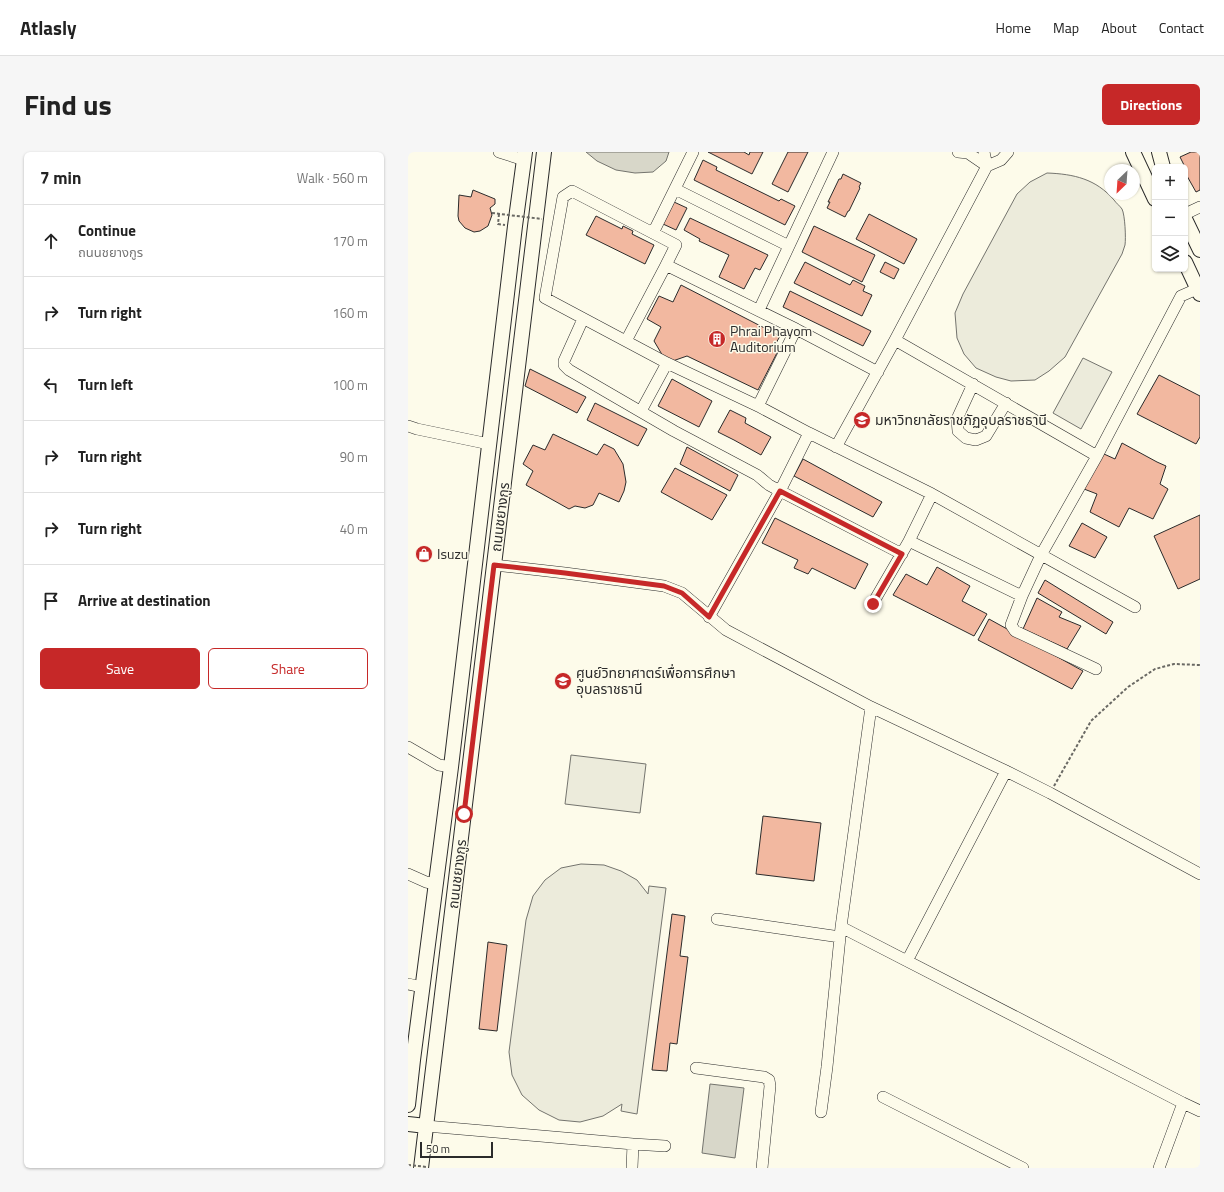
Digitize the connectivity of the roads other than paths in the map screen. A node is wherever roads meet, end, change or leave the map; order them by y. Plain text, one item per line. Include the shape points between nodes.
1 (499, 152) edge
2 (544, 152) edge
3 (693, 152) edge
4 (833, 152) edge
5 (958, 152) edge
6 (984, 152) edge
7 (1008, 152) edge
8 (1133, 152) edge
9 (1159, 152) edge
10 (524, 156) edge
11 (1162, 164) edge
12 (987, 166) junction
13 (675, 189) junction
14 (1152, 192) edge
15 (1200, 207) edge
16 (1188, 213) edge
17 (1188, 225) edge
18 (653, 233) junction
19 (789, 246) junction
20 (1200, 250) edge
21 (666, 265) junction
22 (1188, 268) edge
23 (1199, 291) edge
24 (759, 310) junction
25 (583, 319) junction
26 (796, 329) junction
27 (895, 340) junction
28 (626, 341) junction
29 (667, 363) junction
30 (878, 372) junction
31 (973, 384) junction
32 (1006, 403) junction
33 (758, 406) junction
34 (641, 411) junction
35 (408, 426) edge
36 (809, 433) junction
37 (489, 444) junction
38 (836, 447) junction
39 (1097, 456) junction
40 (780, 491) junction
41 (932, 494) junction
42 (909, 541) junction
43 (902, 554) junction
44 (1041, 555) junction
45 (494, 565) junction
46 (1022, 596) junction
47 (873, 604) dead end
48 (1135, 607) dead end
49 (709, 617) junction
50 (1096, 669) dead end
51 (871, 707) junction
52 (408, 747) edge
53 (451, 767) junction
54 (1006, 771) junction
55 (408, 874) edge
56 (1200, 874) edge
57 (436, 884) junction
58 (717, 919) dead end
59 (841, 932) junction
60 (907, 961) junction
61 (408, 984) edge
62 (422, 987) junction
63 (696, 1068) dead end
64 (883, 1097) dead end
65 (1183, 1103) junction
66 (408, 1106) edge
67 (1200, 1111) edge
68 (821, 1112) dead end
69 (408, 1124) edge
70 (426, 1126) junction
71 (633, 1144) junction
72 (665, 1146) dead end
73 (424, 1168) edge
74 (632, 1168) edge
75 (762, 1168) edge
76 (1023, 1168) edge
77 (1159, 1168) edge

1 - 10 street
2 - 45 main road, ถนนชยางกูร
3 - 13 street
4 - 19 street
5 - 12 street via 968,154
6 - 12 street
7 - 12 street via 1001,160
8 - 14 main road
9 - 11 main road
10 - 37 main road, ถนนชยางกูร
12 - 27 street
13 - 18 street
13 - 19 street
15 - 16 street
17 - 20 main road
18 - 21 street via 676,245
18 - 25 street via 572,191 563,197 545,298
19 - 24 street
21 - 24 street
21 - 28 street
22 - 23 main road
23 - 39 street via 1181,296
24 - 26 street
25 - 28 street
25 - 34 street via 564,365
26 - 30 street
26 - 33 street
27 - 30 street
27 - 31 street
28 - 29 street
29 - 33 street
29 - 34 street
30 - 38 street
31 - 32 street
31 - 32 street via 956,419 958,431 966,438 976,440 986,436
32 - 39 street
33 - 36 street
34 - 40 street via 756,474
35 - 37 street
36 - 38 street
36 - 40 street
37 - 53 main road, ถนนชยางกูร
38 - 41 street
39 - 44 street
40 - 43 street
40 - 49 street
41 - 42 street
41 - 44 street
42 - 43 street
42 - 46 street
43 - 47 street
44 - 46 street
44 - 48 street
45 - 49 street via 664,586 682,593
45 - 70 main road, ถนนชยางกูร
46 - 50 street via 1011,625 1016,631
49 - 51 street via 726,630
51 - 54 street
51 - 59 street
52 - 53 street via 439,765
53 - 57 main road, ถนนชยางกูร
54 - 56 street
54 - 60 street
55 - 57 street
57 - 62 main road, ถนนชยางกูร
58 - 59 street
59 - 60 street
59 - 68 street
60 - 65 street
61 - 62 street
62 - 66 main road, ถนนชยางกูร
63 - 75 street via 764,1077 769,1080
64 - 76 street
65 - 67 street
65 - 77 street
69 - 70 main road
70 - 71 street
70 - 73 main road, ถนนชยางกูร
71 - 72 street
71 - 74 street

